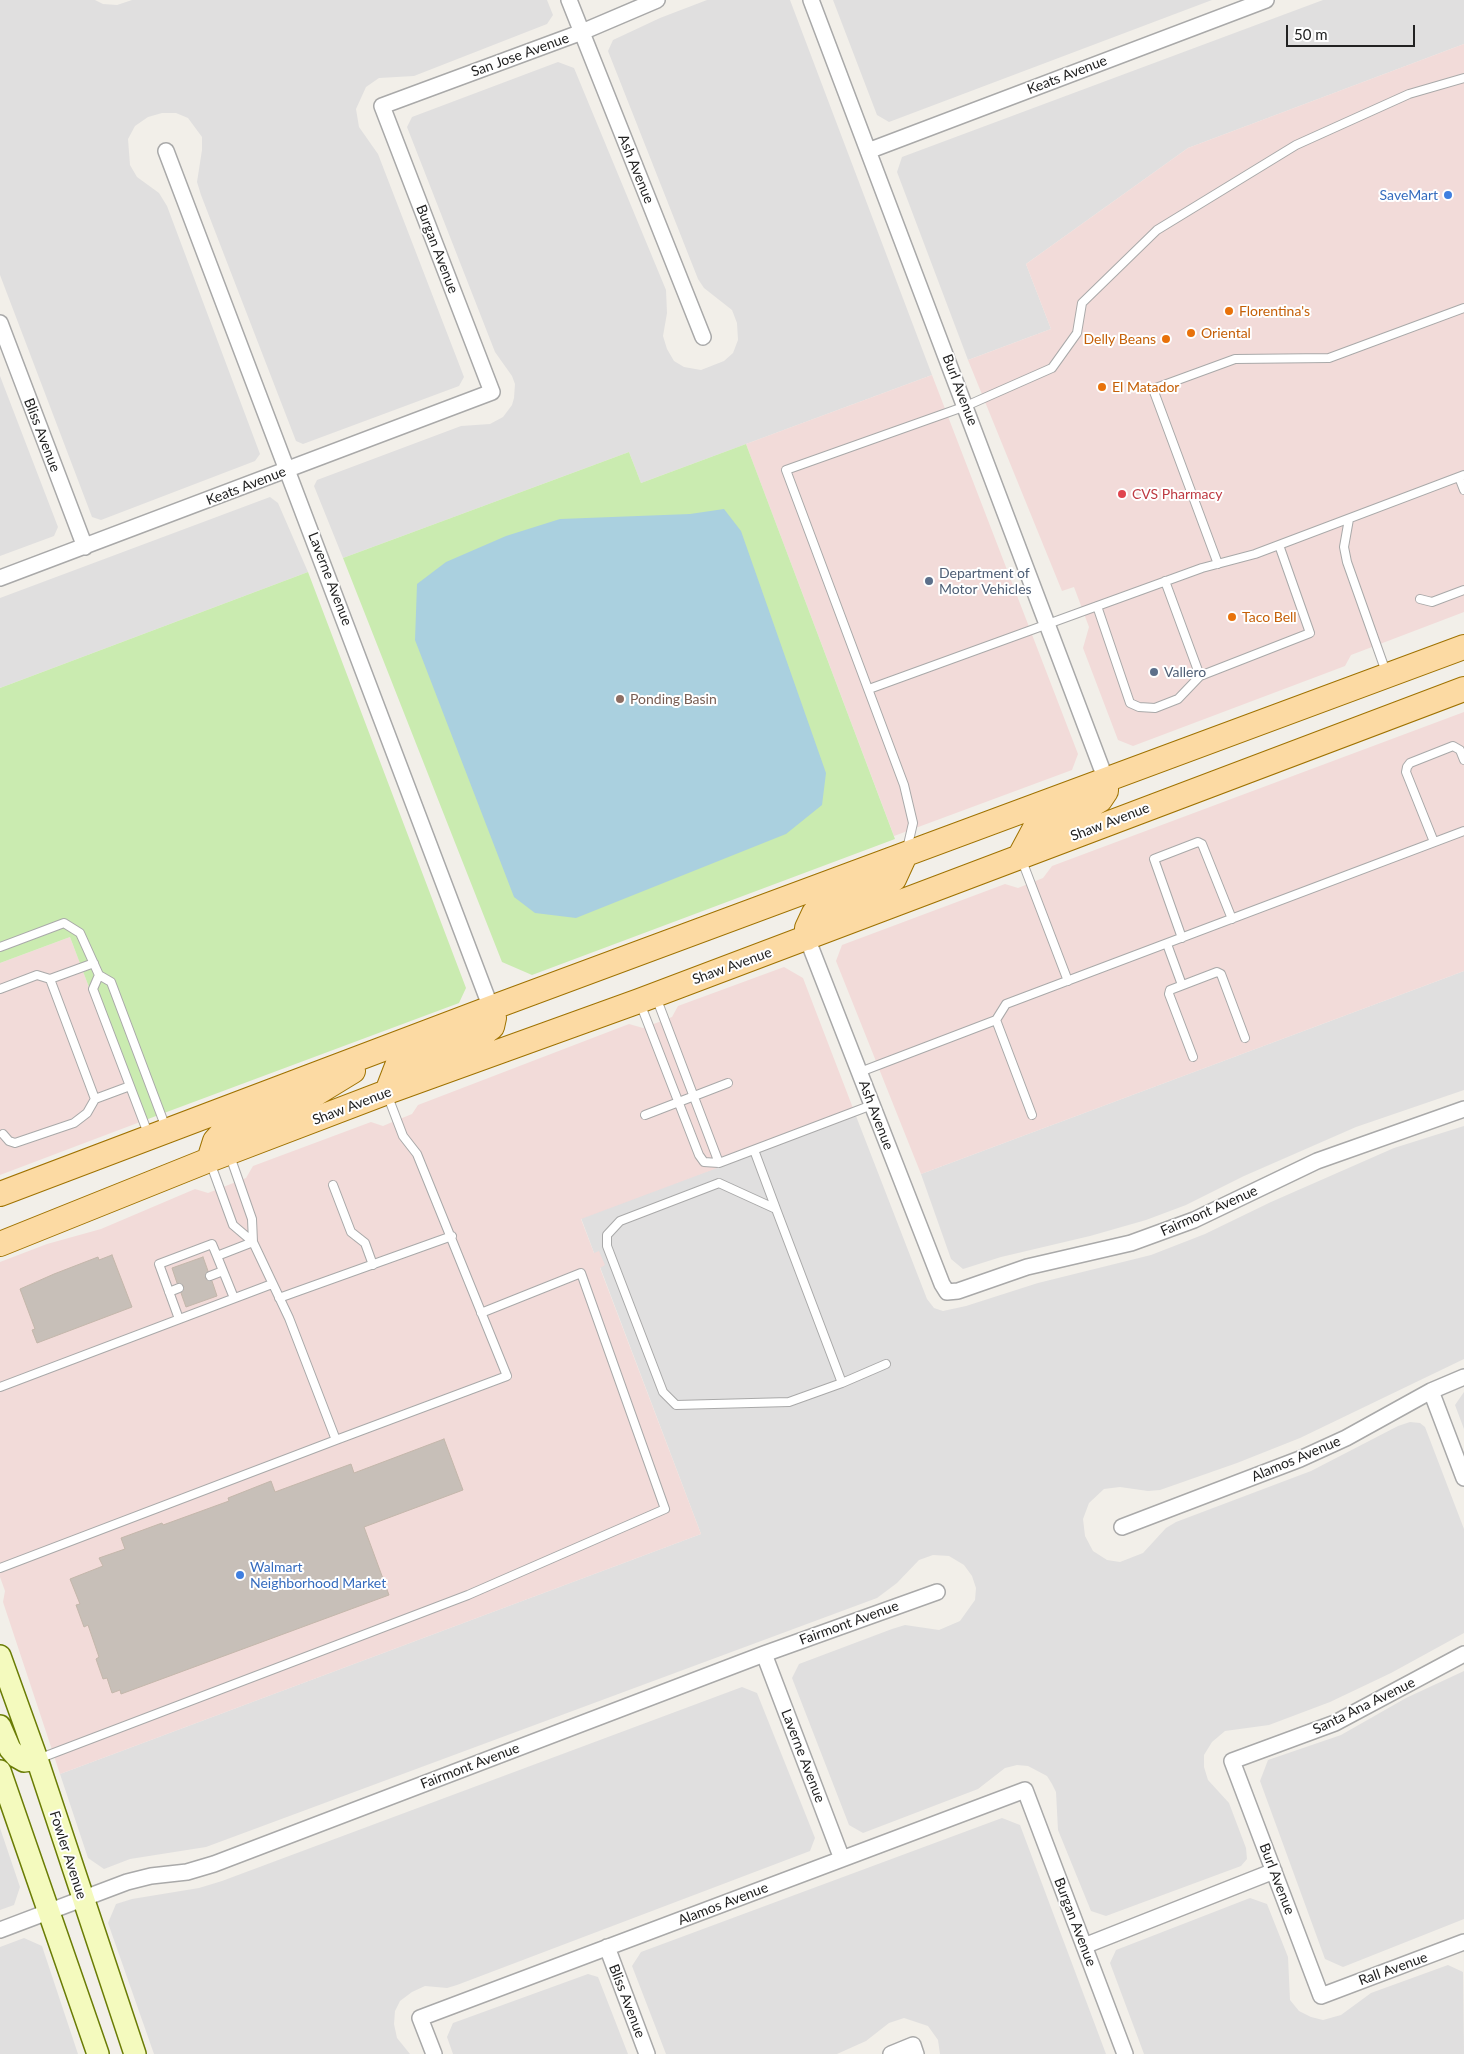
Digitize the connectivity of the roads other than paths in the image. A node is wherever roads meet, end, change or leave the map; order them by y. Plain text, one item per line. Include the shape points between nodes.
1 (569, 0) edge
2 (656, 0) edge
3 (811, 0) edge
4 (1266, 0) edge
5 (582, 32) junction
6 (1464, 78) edge
7 (382, 106) joint
8 (166, 150) dead end
9 (868, 151) junction
10 (1464, 308) edge
11 (0, 323) edge
12 (703, 337) dead end
13 (492, 392) joint
14 (966, 406) junction
15 (288, 470) junction
16 (1461, 476) edge
17 (1464, 490) edge
18 (1348, 519) junction
19 (1278, 545) junction
20 (85, 547) junction
21 (1218, 564) junction
22 (0, 578) edge
23 (1165, 581) junction
24 (1464, 590) edge
25 (1420, 599) dead end
26 (1097, 606) junction
27 (1048, 624) junction
28 (1464, 647) edge
29 (1200, 676) junction
30 (1387, 676) junction
31 (869, 689) junction
32 (1464, 690) edge
33 (1464, 760) edge
34 (1106, 780) junction
35 (1464, 831) edge
36 (1434, 842) junction
37 (906, 855) junction
38 (1020, 856) junction
39 (1232, 919) junction
40 (808, 938) junction
41 (1182, 938) junction
42 (1167, 944) junction
43 (0, 946) edge
44 (94, 963) junction
45 (99, 975) junction
46 (50, 979) junction
47 (1068, 981) junction
48 (1182, 986) junction
49 (0, 989) edge
50 (647, 998) junction
51 (491, 1008) junction
52 (996, 1020) junction
53 (1245, 1038) dead end
54 (399, 1043) junction
55 (1193, 1056) dead end
56 (860, 1072) junction
57 (728, 1083) dead end
58 (130, 1086) junction
59 (387, 1092) junction
60 (694, 1096) junction
61 (95, 1099) junction
62 (678, 1102) junction
63 (872, 1105) junction
64 (1464, 1109) edge
65 (645, 1115) dead end
66 (1032, 1115) dead end
67 (3, 1134) dead end
68 (158, 1134) junction
69 (754, 1150) junction
70 (219, 1156) junction
71 (719, 1163) junction
72 (334, 1185) dead end
73 (0, 1194) edge
74 (776, 1209) junction
75 (452, 1236) junction
76 (253, 1242) junction
77 (0, 1244) edge
78 (217, 1256) junction
79 (373, 1265) junction
80 (223, 1271) junction
81 (210, 1276) dead end
82 (272, 1284) junction
83 (179, 1288) dead end
84 (169, 1292) junction
85 (947, 1292) joint
86 (234, 1298) junction
87 (279, 1298) junction
88 (481, 1313) junction
89 (179, 1319) junction
90 (886, 1364) dead end
91 (1464, 1377) edge
92 (842, 1383) junction
93 (0, 1387) edge
94 (1431, 1391) junction
95 (336, 1440) junction
96 (1464, 1478) edge
97 (1122, 1527) dead end
98 (0, 1568) edge
99 (937, 1592) dead end
100 (764, 1654) junction
101 (1464, 1654) edge
102 (0, 1656) edge
103 (0, 1726) edge
104 (37, 1759) junction
105 (1232, 1762) joint
106 (0, 1771) edge
107 (1025, 1790) joint
108 (842, 1859) junction
109 (1274, 1871) junction
110 (82, 1898) junction
111 (48, 1911) junction
112 (0, 1930) edge
113 (1464, 1942) edge
114 (1084, 1946) junction
115 (607, 1947) junction
116 (1321, 1996) joint
117 (915, 2050) edge
118 (98, 2054) edge
119 (135, 2054) edge
120 (434, 2054) edge
121 (647, 2054) edge
122 (891, 2054) edge
123 (1125, 2054) edge

1 - 5 street, Ash Avenue
2 - 5 street, San Jose Avenue
3 - 9 street, Burl Avenue
4 - 9 street, Keats Avenue
5 - 7 street, San Jose Avenue
5 - 12 street, Ash Avenue
6 - 14 lane via 1409,94 1296,144 1157,230 1082,303 1077,333 1052,368
7 - 13 street, Burgan Avenue
8 - 15 street, Laverne Avenue
9 - 14 street, Burl Avenue
10 - 21 lane via 1329,358 1235,359 1153,389
11 - 20 street, Bliss Avenue
13 - 15 street, Keats Avenue
14 - 27 street, Burl Avenue
14 - 31 lane via 786,470
15 - 20 street, Keats Avenue
15 - 51 street, Laverne Avenue
16 - 17 lane
16 - 18 lane
18 - 19 lane
18 - 30 lane via 1344,547 1347,562
19 - 21 lane
19 - 29 lane via 1310,633
20 - 22 street, Keats Avenue
21 - 23 lane
23 - 26 lane
23 - 29 lane
24 - 25 lane via 1432,602
26 - 27 lane
26 - 29 lane via 1130,703 1155,708 1178,699
27 - 31 lane
27 - 34 street, Burl Avenue
28 - 30 main road
30 - 34 main road
31 - 37 lane via 904,784 913,823
32 - 38 main road, Shaw Avenue
33 - 36 lane via 1460,750 1453,746 1407,767 1406,772
34 - 37 main road
34 - 38 main road via 1106,791 1100,800 1035,828
35 - 36 lane
36 - 39 lane
37 - 40 main road via 894,879 814,913 807,928
37 - 51 main road
38 - 40 main road, Shaw Avenue
38 - 47 lane
39 - 41 lane
39 - 41 lane via 1202,844 1198,842 1154,859
40 - 50 main road, Shaw Avenue
40 - 56 street, Ash Avenue
41 - 42 lane
42 - 47 lane
42 - 48 lane
43 - 44 lane via 64,923 80,933
44 - 45 lane
44 - 46 lane
45 - 58 lane via 93,988
45 - 68 lane via 111,982
46 - 49 lane via 37,975
46 - 61 lane
47 - 52 lane via 1006,1004
48 - 53 lane via 1217,972 1221,974
48 - 55 lane via 1170,990 1169,994
50 - 59 main road, Shaw Avenue
50 - 60 lane
50 - 62 lane
51 - 54 main road
51 - 59 main road via 492,1027 484,1033 397,1066
52 - 56 lane
52 - 66 lane
54 - 68 main road
54 - 70 main road via 317,1093 222,1132 215,1141
56 - 63 street, Ash Avenue
57 - 60 lane
58 - 61 lane
58 - 68 lane
59 - 70 main road, Shaw Avenue
59 - 75 lane via 404,1136 417,1154
60 - 62 lane
60 - 71 lane
61 - 67 lane via 87,1113 74,1123 15,1143
62 - 65 lane
62 - 71 lane via 699,1155 704,1162
63 - 69 lane
63 - 85 street, Ash Avenue
64 - 85 street, Fairmont Avenue via 1317,1162 1194,1220 1131,1243 1026,1268
68 - 73 main road
69 - 71 lane
69 - 74 lane
70 - 76 lane via 252,1219
70 - 76 lane via 233,1225
70 - 77 main road, Shaw Avenue
72 - 79 lane via 351,1232 365,1243
74 - 92 lane
74 - 92 lane via 719,1183 620,1221 608,1235 607,1246 663,1392 676,1405 789,1402
75 - 79 lane
75 - 88 lane
76 - 78 lane
76 - 82 lane
78 - 80 lane
78 - 84 lane via 212,1244 159,1264
79 - 87 lane
80 - 81 lane
80 - 86 lane
82 - 86 lane
82 - 87 lane
83 - 84 lane
84 - 89 lane
86 - 89 lane
87 - 95 lane
88 - 95 lane via 507,1376
88 - 104 lane via 581,1273 665,1509 468,1595
89 - 93 lane
90 - 92 lane
91 - 94 street, Alamos Avenue
94 - 96 street
94 - 97 street, Alamos Avenue via 1346,1438 1300,1459
95 - 98 lane
99 - 100 street, Fairmont Avenue
100 - 108 street, Laverne Avenue
100 - 110 street, Fairmont Avenue via 214,1864 135,1880
101 - 105 street, Santa Ana Avenue via 1334,1723
102 - 104 main road, Fowler Avenue
103 - 104 main road via 17,1757 24,1761
104 - 110 main road, Fowler Avenue
105 - 109 street, Burl Avenue
106 - 111 main road
107 - 108 street, Alamos Avenue
107 - 114 street, Burgan Avenue
108 - 115 street, Alamos Avenue
109 - 114 street
109 - 116 street, Burl Avenue
110 - 111 street, Fairmont Avenue
110 - 119 main road, Fowler Avenue
111 - 112 street, Fairmont Avenue
111 - 118 main road
113 - 116 street, Rall Avenue
114 - 123 street, Burgan Avenue
115 - 120 street, Alamos Avenue via 420,2018
115 - 121 street, Bliss Avenue
117 - 122 street

